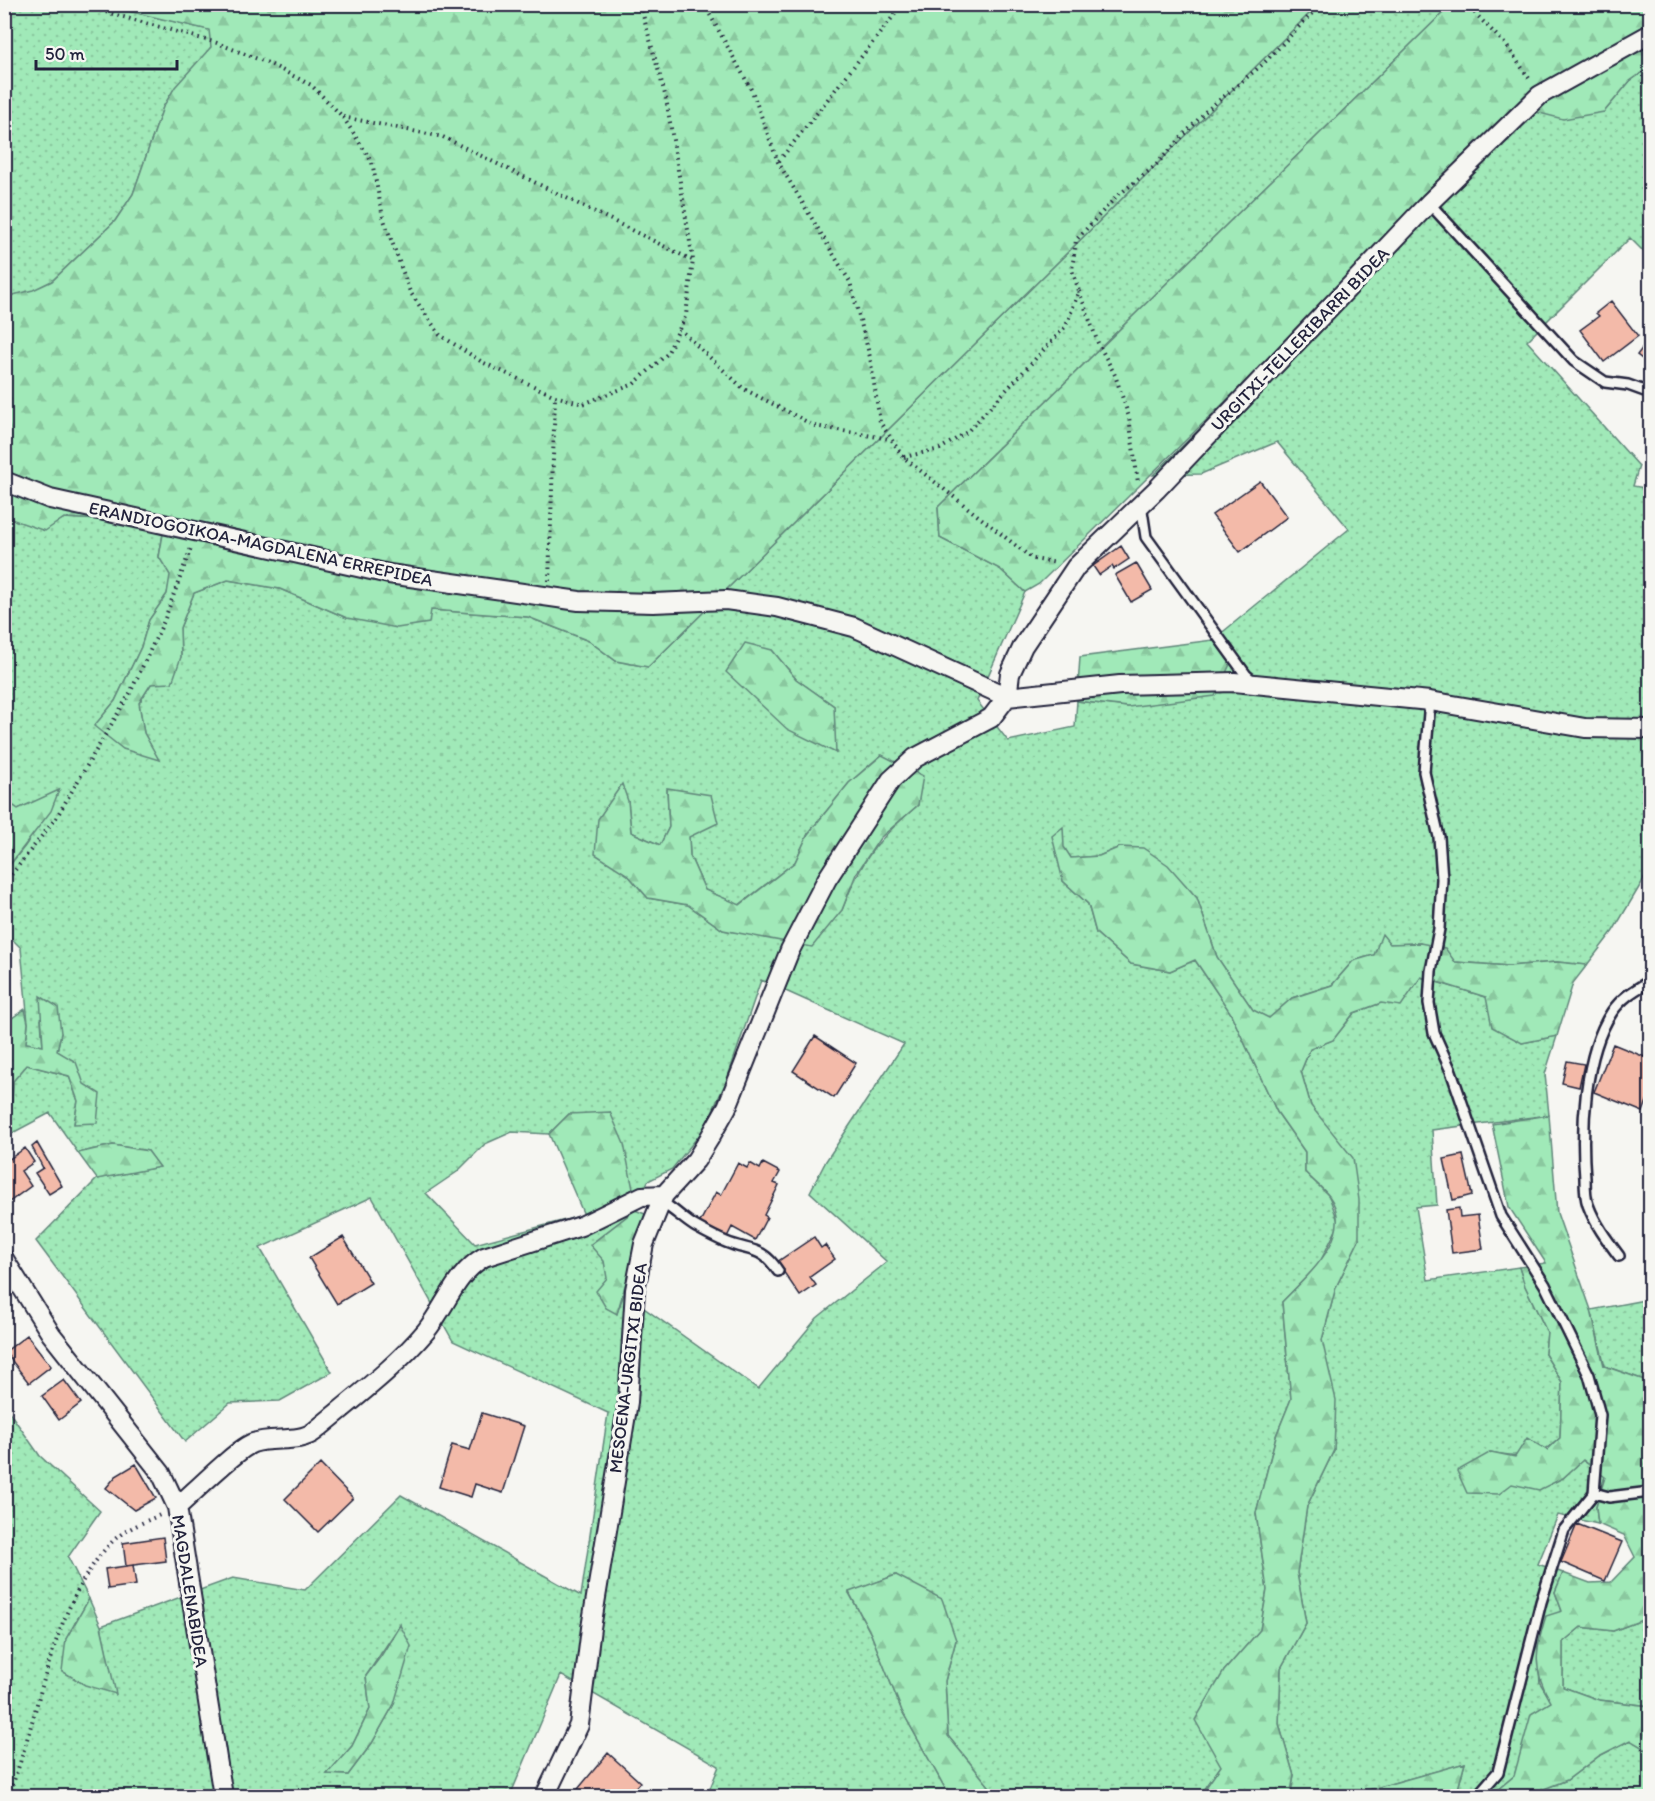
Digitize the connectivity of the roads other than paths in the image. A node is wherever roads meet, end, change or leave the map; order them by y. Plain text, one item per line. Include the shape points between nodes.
1 (1650, 34) edge
2 (1429, 203) junction
3 (1650, 393) edge
4 (4, 481) edge
5 (1141, 504) junction
6 (1256, 683) junction
7 (1007, 698) junction
8 (1430, 701) junction
9 (1650, 729) edge
10 (1650, 981) edge
11 (662, 1199) junction
12 (1619, 1256) dead end
13 (4, 1260) edge
14 (778, 1271) dead end
15 (1650, 1492) edge
16 (1594, 1493) junction
17 (177, 1507) junction
18 (223, 1797) edge
19 (545, 1797) edge
20 (1477, 1797) edge

1 - 2 street, URGITXI-TELLERIBARRI BIDEA via 1540,95
2 - 3 lane via 1574,361 1605,382
2 - 5 street, URGITXI-TELLERIBARRI BIDEA
4 - 7 street, ERANDIOGOIKOA-MAGDALENA ERREPIDEA via 50,499 389,574 579,601 726,600 777,607 854,627
5 - 6 lane via 1146,537 1246,675
5 - 7 street, URGITXI-TELLERIBARRI BIDEA via 1076,567 1023,646 1010,674
6 - 7 street via 1120,685
6 - 8 street
7 - 11 street, MESOENA-URGITXI BIDEA via 991,718 915,758 891,780 827,879 790,950 714,1131 696,1160
8 - 9 street via 1585,728
8 - 16 lane via 1424,772 1439,837 1442,879 1429,1003 1434,1033 1501,1216 1545,1285 1589,1375 1600,1415
10 - 12 lane via 1626,995 1611,1014 1598,1044 1586,1099 1582,1149 1587,1203
11 - 14 lane via 693,1226 728,1243 762,1253
11 - 17 street via 642,1196 581,1226 471,1264 425,1332 312,1434 250,1443
11 - 19 street, MESOENA-URGITXI BIDEA via 644,1244 635,1290 628,1402 579,1725
13 - 17 street, MAGDALENABIDEA via 51,1334 161,1473
15 - 16 lane via 1609,1497
16 - 20 lane via 1564,1530 1541,1602 1498,1772
17 - 18 street, MAGDALENABIDEA

